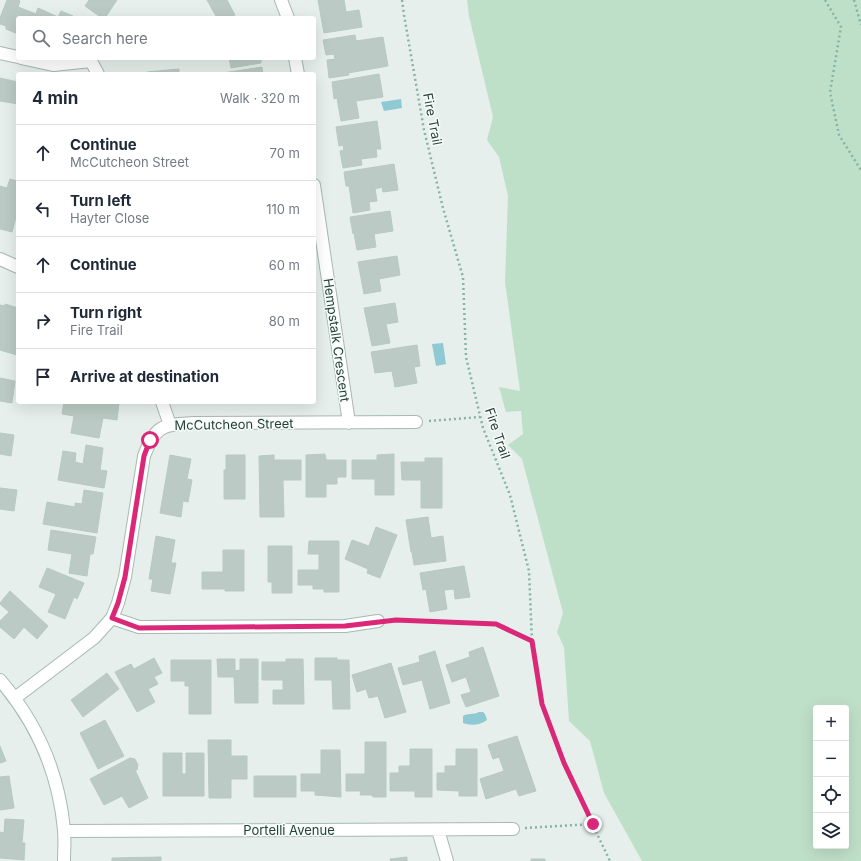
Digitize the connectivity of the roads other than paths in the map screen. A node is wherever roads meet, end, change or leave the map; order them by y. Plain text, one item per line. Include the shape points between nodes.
1 (281, 0) edge
2 (287, 16) edge
3 (0, 53) edge
4 (16, 57) edge
5 (30, 60) edge
6 (296, 60) edge
7 (97, 72) edge
8 (298, 72) edge
9 (316, 199) edge
10 (0, 259) edge
11 (16, 266) edge
12 (163, 404) edge
13 (416, 422) road end
14 (349, 423) junction
15 (170, 425) junction
16 (112, 618) junction
17 (378, 621) road end
18 (0, 680) edge
19 (15, 698) junction
20 (513, 829) road end
21 (438, 830) junction
22 (65, 832) junction
23 (64, 861) edge
24 (447, 861) edge

1 - 2 street
3 - 4 street
5 - 7 street via 53,65 91,61
6 - 8 street
9 - 14 street, Hempstalk Crescent
10 - 11 street
12 - 15 street
13 - 14 street, McCutcheon Street
14 - 15 street, McCutcheon Street
15 - 16 street, McCutcheon Street via 158,429 150,440 144,456 125,577
16 - 17 street via 139,628 345,626
16 - 19 street, McCutcheon Street via 94,638
18 - 19 street
19 - 22 street via 44,748 59,796
20 - 21 street, Portelli Avenue
21 - 22 street, Portelli Avenue
21 - 24 street
22 - 23 street

